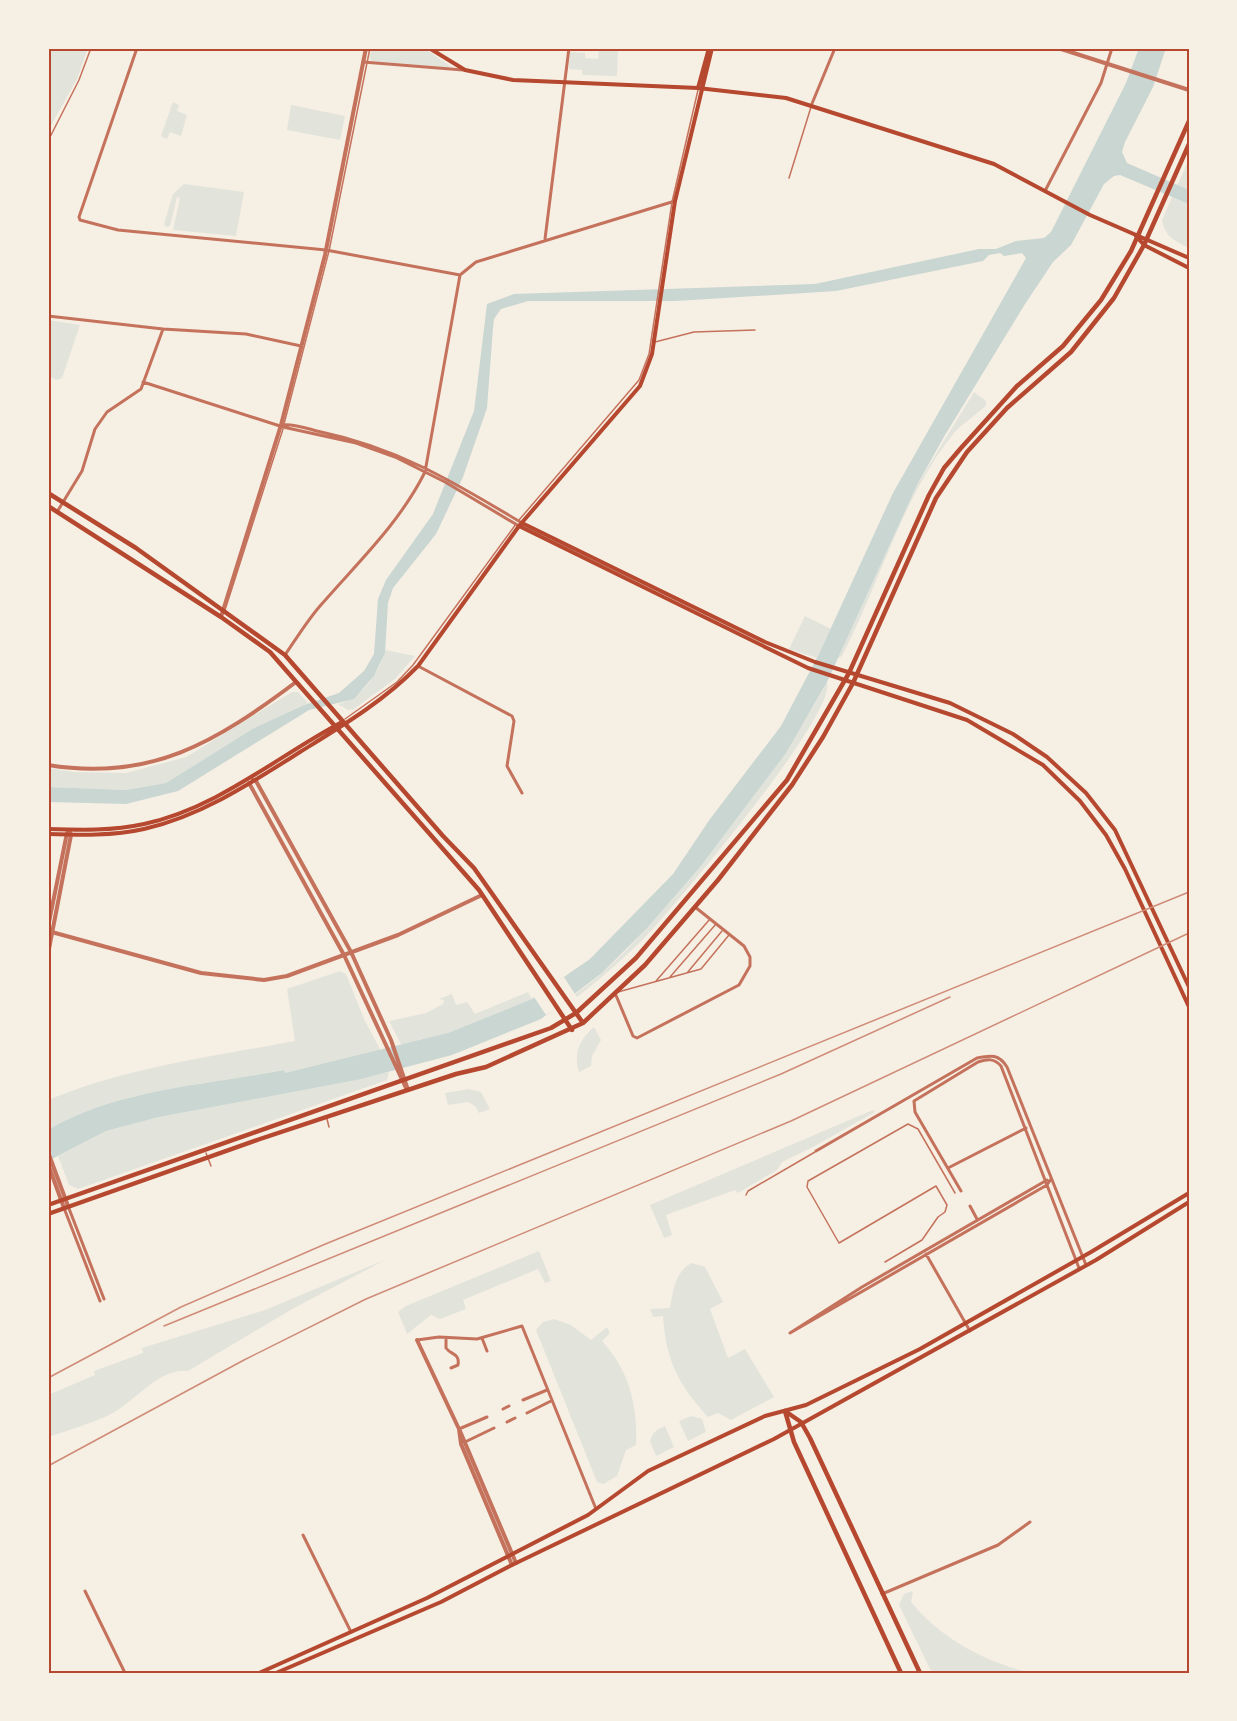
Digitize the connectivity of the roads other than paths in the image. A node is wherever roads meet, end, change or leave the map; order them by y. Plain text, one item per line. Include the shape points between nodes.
1 (91, 48) edge
2 (137, 48) edge
3 (368, 48) edge
4 (429, 48) edge
5 (569, 48) edge
6 (711, 48) edge
7 (835, 48) edge
8 (1058, 48) edge
9 (1112, 48) edge
10 (365, 62) junction
11 (1108, 62) junction
12 (465, 70) junction
13 (563, 82) junction
14 (700, 88) junction
15 (1189, 90) edge
16 (811, 106) junction
17 (1189, 120) edge
18 (48, 141) edge
19 (1189, 144) edge
20 (789, 178) dead end
21 (1045, 191) junction
22 (674, 202) junction
23 (1136, 236) junction
24 (1147, 238) junction
25 (545, 239) junction
26 (1144, 245) junction
27 (327, 251) junction
28 (1189, 258) edge
29 (1189, 269) edge
30 (460, 275) junction
31 (658, 305) junction
32 (48, 316) edge
33 (163, 329) junction
34 (755, 330) dead end
35 (654, 342) junction
36 (301, 346) junction
37 (143, 382) junction
38 (283, 425) junction
39 (426, 470) junction
40 (48, 493) edge
41 (63, 502) junction
42 (48, 507) edge
43 (57, 512) junction
44 (519, 523) junction
45 (224, 610) junction
46 (221, 617) junction
47 (285, 655) junction
48 (418, 666) junction
49 (849, 673) junction
50 (856, 675) junction
51 (844, 680) junction
52 (296, 682) junction
53 (853, 683) junction
54 (343, 723) junction
55 (337, 727) junction
56 (48, 765) edge
57 (249, 779) junction
58 (256, 781) junction
59 (249, 785) junction
60 (522, 793) dead end
61 (48, 830) edge
62 (68, 833) junction
63 (48, 834) edge
64 (482, 895) junction
65 (695, 907) junction
66 (710, 919) junction
67 (716, 924) junction
68 (49, 930) edge
69 (723, 930) junction
70 (730, 934) junction
71 (351, 952) junction
72 (48, 954) edge
73 (345, 956) junction
74 (686, 973) junction
75 (669, 978) junction
76 (655, 982) junction
77 (1189, 987) edge
78 (615, 993) junction
79 (1189, 1007) edge
80 (576, 1013) junction
81 (566, 1019) junction
82 (583, 1023) junction
83 (572, 1030) junction
84 (388, 1041) junction
85 (996, 1059) junction
86 (403, 1080) junction
87 (408, 1090) junction
88 (914, 1101) junction
89 (910, 1106) dead end
90 (323, 1107) junction
91 (326, 1117) junction
92 (329, 1127) dead end
93 (1026, 1128) junction
94 (205, 1148) junction
95 (816, 1151) joint
96 (48, 1152) edge
97 (208, 1157) junction
98 (50, 1163) edge
99 (212, 1166) dead end
100 (948, 1168) junction
101 (1051, 1179) junction
102 (1046, 1183) junction
103 (961, 1191) dead end
104 (955, 1193) dead end
105 (1189, 1193) edge
106 (746, 1195) dead end
107 (63, 1200) junction
108 (1189, 1203) edge
109 (48, 1205) edge
110 (970, 1206) dead end
111 (66, 1207) junction
112 (48, 1214) edge
113 (978, 1221) junction
114 (925, 1252) junction
115 (1083, 1257) junction
116 (1075, 1260) junction
117 (885, 1262) dead end
118 (1086, 1265) junction
119 (1079, 1268) junction
120 (102, 1300) dead end
121 (840, 1302) junction
122 (966, 1323) junction
123 (970, 1331) junction
124 (446, 1338) junction
125 (482, 1338) junction
126 (417, 1340) joint
127 (487, 1351) dead end
128 (451, 1368) dead end
129 (547, 1390) junction
130 (523, 1400) dead end
131 (551, 1401) junction
132 (509, 1406) dead end
133 (502, 1410) dead end
134 (785, 1411) junction
135 (526, 1413) dead end
136 (487, 1417) dead end
137 (515, 1418) dead end
138 (507, 1422) dead end
139 (801, 1422) junction
140 (789, 1427) junction
141 (494, 1428) dead end
142 (459, 1429) junction
143 (466, 1441) junction
144 (461, 1444) junction
145 (596, 1510) junction
146 (1030, 1522) dead end
147 (303, 1536) dead end
148 (510, 1554) junction
149 (514, 1564) junction
150 (85, 1591) dead end
151 (882, 1594) junction
152 (351, 1632) junction
153 (125, 1673) edge
154 (259, 1673) edge
155 (276, 1673) edge
156 (902, 1673) edge
157 (920, 1673) edge

1 - 18 lane
2 - 27 street via 80,220 118,230
3 - 10 street
4 - 12 main road
5 - 13 street
6 - 14 main road
7 - 16 street
8 - 11 street
9 - 11 street
10 - 12 street
10 - 27 street
11 - 15 street
11 - 21 street
12 - 13 main road via 513,80
13 - 14 main road
13 - 25 street
14 - 16 main road via 786,98
14 - 22 main road
16 - 20 lane
16 - 21 main road via 994,164
17 - 23 main road
19 - 24 main road
21 - 23 main road
22 - 25 street
22 - 31 main road
23 - 24 main road
23 - 26 main road
23 - 49 main road via 1101,300 1063,346 1017,386 944,468
24 - 26 main road
24 - 28 main road
25 - 30 street via 476,262
26 - 29 main road
26 - 50 main road via 1114,298 1071,352 1007,408 951,473
27 - 30 street
27 - 36 street
27 - 38 lane
30 - 39 street
31 - 35 main road
31 - 44 lane via 649,354 635,387
32 - 33 street
33 - 36 street via 246,334
33 - 37 street
34 - 35 lane via 694,332
35 - 44 main road via 640,386
36 - 38 street
37 - 38 street
37 - 41 street via 141,388 107,412 95,429 82,471
38 - 39 street via 356,443
38 - 45 street
39 - 44 street
39 - 47 street via 410,501 319,608
40 - 41 main road
41 - 43 street
41 - 45 main road
42 - 43 main road
43 - 46 main road
44 - 48 main road
44 - 49 main road via 765,642
44 - 51 main road via 808,668
44 - 54 lane via 413,666
45 - 46 street
45 - 47 main road
46 - 52 main road via 270,652
47 - 54 main road
48 - 54 main road via 400,684
48 - 60 street via 512,716 507,766
49 - 50 main road
49 - 51 main road
50 - 53 main road
50 - 77 main road via 950,703 992,723 1047,757 1086,793 1115,830
51 - 53 main road
51 - 80 main road via 787,780 636,958
52 - 55 main road
52 - 56 street via 247,719 156,762 101,770
53 - 65 main road via 782,798
53 - 79 main road via 967,720 1042,765 1065,787 1106,835
54 - 55 main road
54 - 80 main road via 474,868
55 - 57 main road
55 - 58 main road
55 - 64 main road
57 - 58 street
57 - 59 street
57 - 62 main road via 207,803 145,824
58 - 59 main road
58 - 71 street
59 - 62 main road via 207,807 147,829
59 - 73 street
61 - 62 main road
62 - 63 main road
62 - 68 street
64 - 71 street via 398,935
64 - 81 main road
65 - 66 street
65 - 78 main road
66 - 67 street
66 - 76 lane
67 - 69 street
67 - 75 lane
68 - 72 street
68 - 73 street via 201,973 240,979 287,976
69 - 70 street
69 - 74 lane
70 - 74 lane via 701,969
70 - 78 street via 744,946 750,966 739,985 691,1011 637,1038
71 - 73 street
71 - 84 street
73 - 84 street
74 - 75 lane
75 - 76 lane
76 - 78 lane
78 - 82 main road
80 - 81 main road
80 - 82 main road
81 - 83 main road
81 - 86 main road
82 - 83 main road
83 - 87 main road via 486,1067
84 - 86 street
84 - 86 street via 404,1071
85 - 88 street via 978,1062
85 - 93 street
85 - 95 street via 977,1058
85 - 101 street via 1007,1067
86 - 87 street
86 - 90 main road
87 - 91 main road
88 - 89 lane
88 - 100 street via 915,1112
90 - 91 lane
90 - 94 main road
91 - 92 lane
91 - 97 main road
93 - 100 street
93 - 102 street
94 - 97 lane
94 - 107 main road
95 - 106 lane
96 - 98 street
97 - 99 lane
97 - 111 main road
98 - 107 street
100 - 103 street
101 - 102 street
101 - 115 street
102 - 113 street
102 - 116 street
104 - 117 lane via 918,1129 908,1125 808,1181 807,1187 839,1243 936,1186 947,1209 922,1240
105 - 115 main road
107 - 109 main road
107 - 111 street
108 - 118 main road
110 - 113 street
111 - 112 main road
111 - 120 street
113 - 114 street
114 - 121 street
114 - 122 street
115 - 116 main road
115 - 118 street
116 - 119 street
116 - 122 main road
118 - 119 main road
119 - 123 main road
121 - 121 street via 790,1332
122 - 123 street
122 - 134 main road via 806,1405
123 - 139 main road
124 - 125 street
124 - 126 street
124 - 128 street via 446,1348 459,1360
125 - 127 street
125 - 129 street via 522,1326
126 - 142 street
129 - 130 street
129 - 131 street
131 - 135 street
131 - 145 street
132 - 133 street
134 - 139 main road
134 - 140 main road
134 - 145 main road via 747,1424 648,1471
136 - 142 street
137 - 138 street
139 - 140 main road
139 - 151 main road
140 - 149 main road
140 - 156 main road
141 - 143 street
142 - 143 street
142 - 144 street
143 - 144 street
143 - 148 street
144 - 148 street
145 - 148 main road
146 - 151 street via 998,1545
147 - 152 street
148 - 149 street
148 - 152 main road
149 - 155 main road via 441,1602
150 - 153 street
151 - 157 main road
152 - 154 main road

